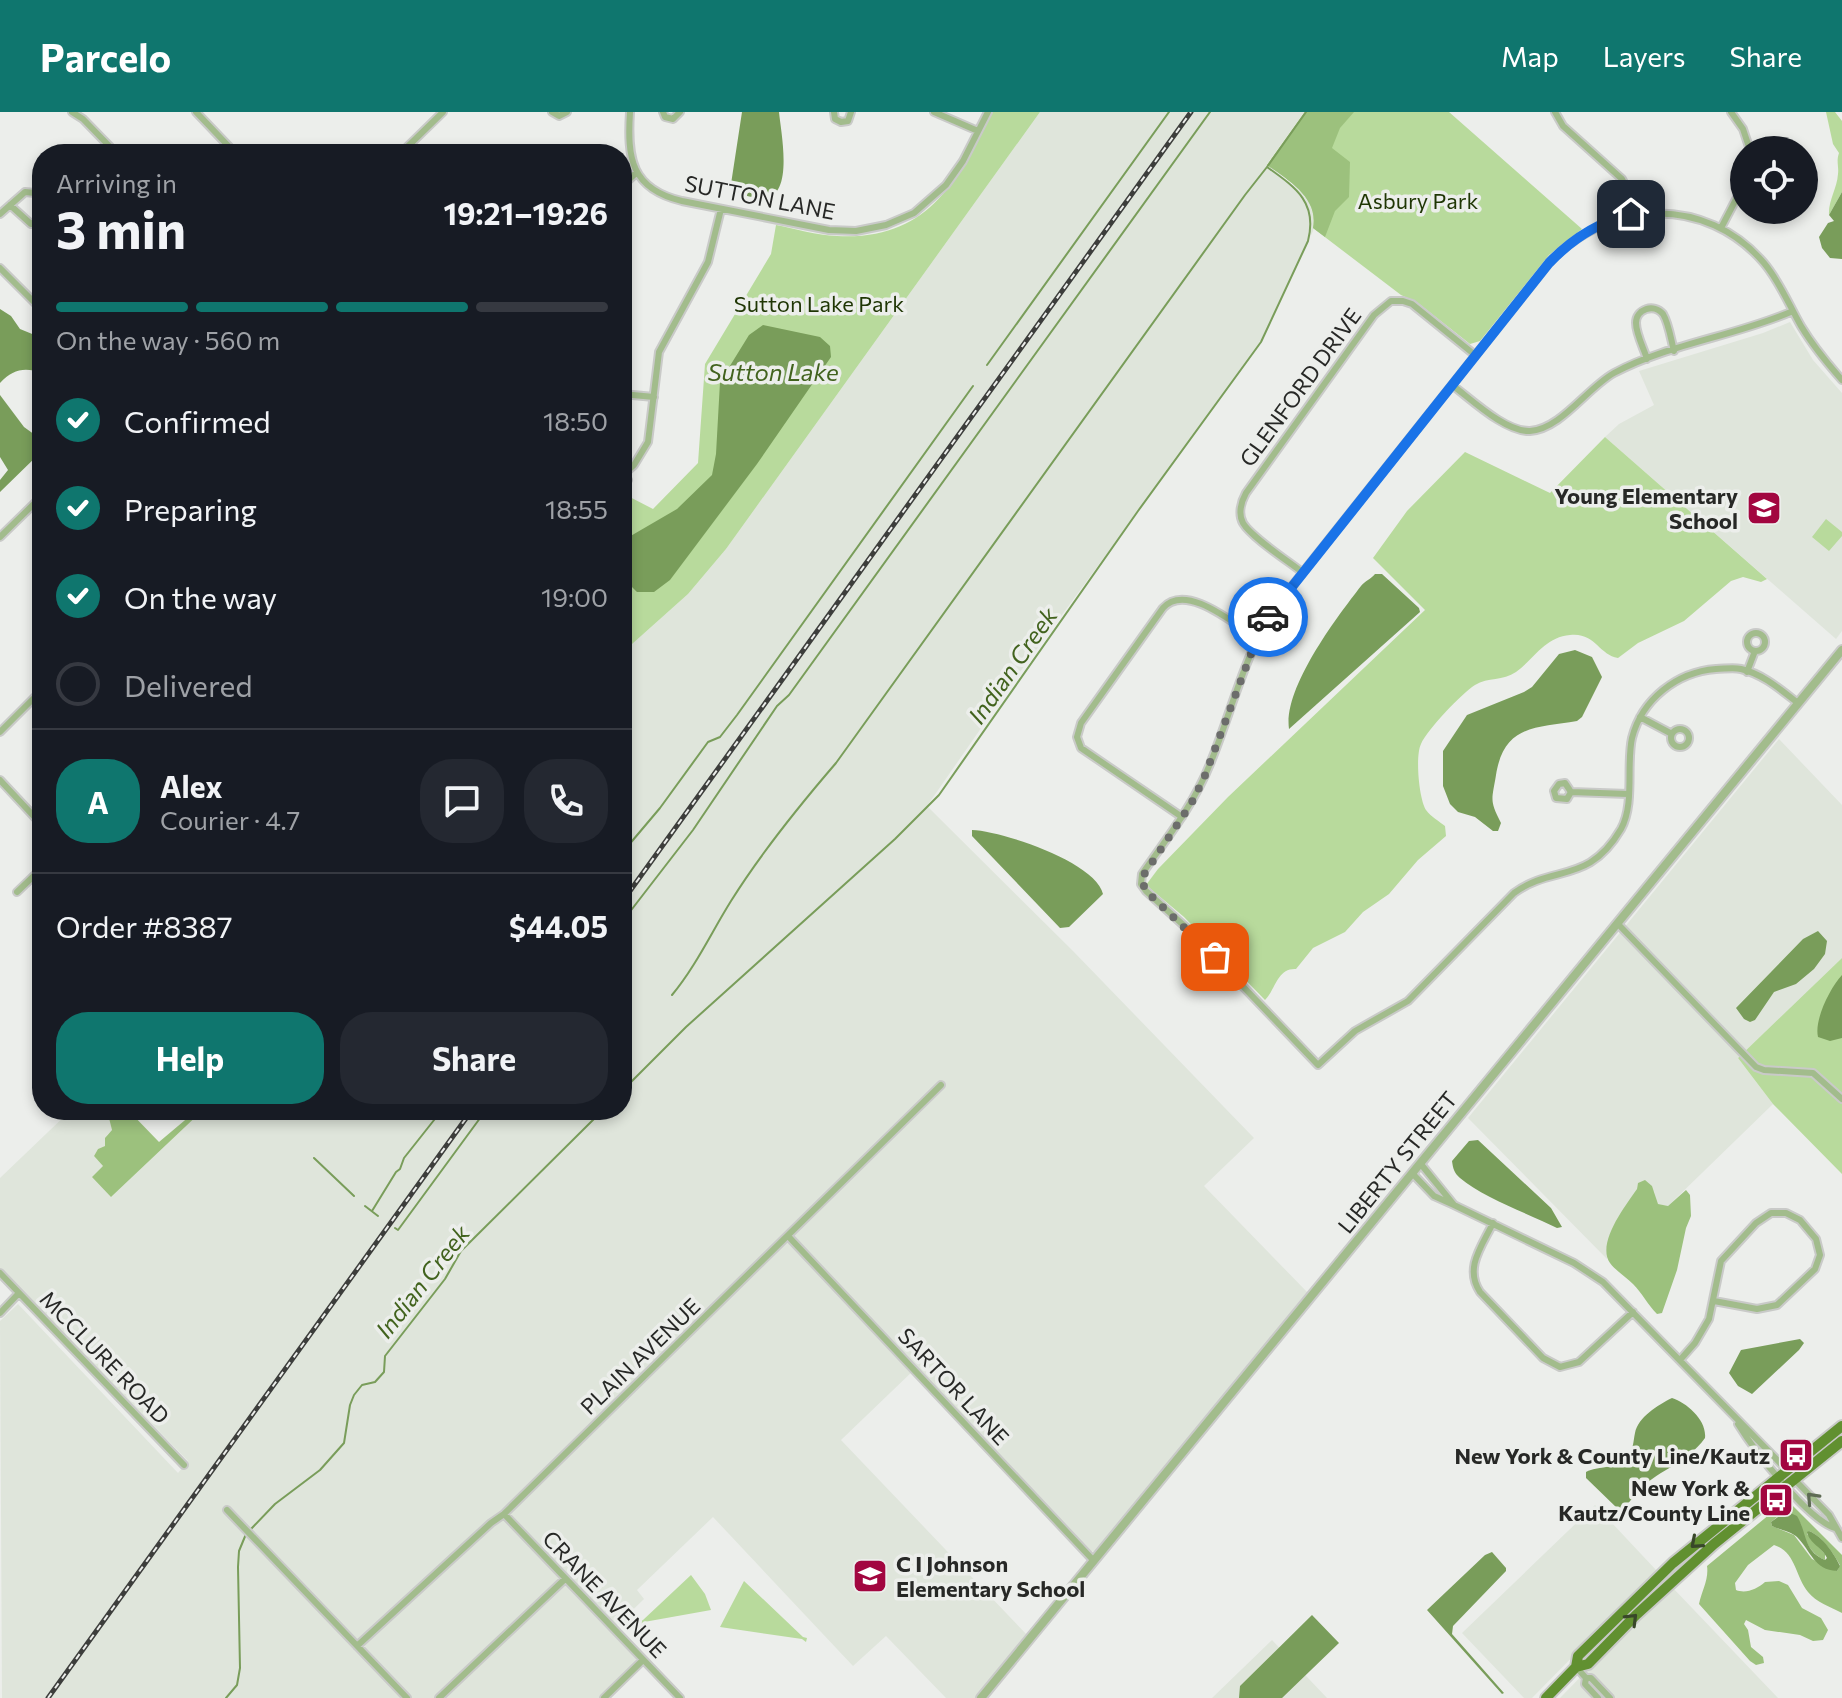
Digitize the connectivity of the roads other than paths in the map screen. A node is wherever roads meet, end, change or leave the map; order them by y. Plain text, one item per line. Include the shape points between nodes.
1 (72, 112) edge
2 (196, 112) edge
3 (443, 112) edge
4 (552, 112) edge
5 (567, 112) edge
6 (630, 112) edge
7 (663, 112) edge
8 (680, 112) edge
9 (834, 112) edge
10 (851, 112) edge
11 (934, 112) edge
12 (988, 112) edge
13 (1555, 112) edge
14 (1731, 112) edge
15 (978, 131) junction
16 (1745, 136) edge
17 (107, 144) edge
18 (226, 144) edge
19 (410, 144) edge
20 (629, 144) edge
21 (632, 157) edge
22 (636, 173) junction
23 (632, 177) edge
24 (32, 194) edge
25 (10, 205) junction
26 (721, 209) junction
27 (1730, 211) edge
28 (0, 214) edge
29 (1631, 214) junction
30 (32, 224) edge
31 (1721, 228) junction
32 (0, 269) edge
33 (32, 300) edge
34 (1793, 311) junction
35 (1674, 351) junction
36 (1475, 355) junction
37 (1647, 359) junction
38 (1842, 380) edge
39 (1452, 385) junction
40 (632, 395) edge
41 (654, 397) junction
42 (632, 466) edge
43 (32, 506) edge
44 (0, 537) edge
45 (1302, 572) junction
46 (1257, 638) junction
47 (1842, 650) edge
48 (1755, 651) dead end
49 (1747, 672) junction
50 (32, 700) edge
51 (1798, 703) junction
52 (1640, 717) junction
53 (0, 732) edge
54 (1672, 734) dead end
55 (0, 780) edge
56 (1571, 792) dead end
57 (1628, 794) junction
58 (32, 814) edge
59 (1182, 817) junction
60 (32, 878) edge
61 (17, 892) dead end
62 (1617, 923) junction
63 (941, 1085) dead end
64 (1842, 1099) edge
65 (1420, 1163) junction
66 (1412, 1173) junction
67 (1454, 1205) junction
68 (1493, 1223) junction
69 (788, 1236) junction
70 (0, 1273) edge
71 (19, 1293) junction
72 (1714, 1301) junction
73 (1633, 1312) junction
74 (0, 1313) edge
75 (1680, 1360) junction
76 (1842, 1426) edge
77 (1842, 1441) edge
78 (184, 1465) dead end
79 (1782, 1472) junction
80 (1790, 1482) junction
81 (227, 1510) dead end
82 (504, 1514) junction
83 (1842, 1520) edge
84 (1835, 1528) junction
85 (1842, 1538) edge
86 (1094, 1561) junction
87 (565, 1579) junction
88 (357, 1646) junction
89 (643, 1660) junction
90 (1576, 1667) junction
91 (1586, 1678) junction
92 (407, 1698) edge
93 (439, 1698) edge
94 (604, 1698) edge
95 (680, 1698) edge
96 (981, 1698) edge
97 (1546, 1698) edge
98 (1598, 1698) edge
99 (1610, 1698) edge

1 - 17 street
2 - 18 street
3 - 19 street
4 - 5 street
6 - 20 street
7 - 8 street via 673,119
9 - 10 street via 841,122 848,121
11 - 15 street
12 - 15 street, SUTTON LANE
13 - 29 street via 1563,126 1622,179
14 - 16 street
15 - 26 street, SUTTON LANE via 938,194 914,213 886,225 843,231
21 - 22 street
22 - 23 street
22 - 26 street, SUTTON LANE via 667,197
24 - 25 street via 28,191
25 - 28 street
25 - 30 street
26 - 41 street via 708,262 659,352
27 - 31 street
29 - 31 street via 1681,214
29 - 36 street via 1588,230 1564,248
31 - 34 street via 1761,260
32 - 33 street
34 - 35 street
34 - 38 street
35 - 37 street
35 - 37 street via 1663,314 1646,309 1636,325
36 - 39 street
36 - 45 street, GLENFORD DRIVE via 1408,302 1391,301 1374,315 1241,505 1248,529
37 - 39 street via 1605,378 1551,424 1528,431 1507,425
39 - 45 street
40 - 41 street
41 - 42 street via 648,442
43 - 44 street
45 - 46 street
46 - 59 street via 1211,764
46 - 59 street via 1192,599 1173,600 1081,723 1081,748
47 - 51 street, LIBERTY STREET
48 - 49 street
49 - 51 street
49 - 52 street via 1739,668 1688,675 1660,692
50 - 53 street
51 - 62 street, LIBERTY STREET
52 - 54 street
52 - 57 street via 1631,744
55 - 58 street
56 - 57 street
57 - 59 street via 1622,827 1591,864 1514,893 1411,999 1355,1031 1318,1065 1141,884 1142,874
60 - 61 street
62 - 64 street via 1756,1067 1813,1073
62 - 65 street, LIBERTY STREET
63 - 69 street, PLAIN AVENUE
65 - 66 street, LIBERTY STREET
65 - 67 street
66 - 67 street via 1434,1196
66 - 86 street, LIBERTY STREET
67 - 68 street
68 - 73 street via 1574,1263
68 - 73 street via 1474,1264 1473,1279 1548,1362 1566,1367 1579,1362
69 - 82 street, PLAIN AVENUE
69 - 86 street, SARTOR LANE
70 - 71 street, MCCLURE ROAD
71 - 74 street
71 - 78 street, MCCLURE ROAD
72 - 72 street via 1725,1255 1764,1216 1793,1215 1816,1239 1820,1255 1815,1269 1777,1305 1757,1309
72 - 75 street via 1704,1330
73 - 75 street
75 - 79 street via 1755,1449
76 - 79 main road
77 - 80 main road
79 - 80 street
79 -> 90 main road via 1643,1591 1578,1656
80 - 84 street via 1829,1515
90 -> 80 main road via 1588,1664 1687,1568
81 - 88 street
82 - 87 street, CRANE AVENUE
82 - 88 street, PLAIN AVENUE
83 - 84 street
84 - 85 street
86 - 96 street, LIBERTY STREET
87 - 89 street, CRANE AVENUE
87 - 93 street
88 - 92 street
89 - 94 street
89 - 95 street, CRANE AVENUE
90 - 91 street
90 - 97 main road
91 - 98 street
91 - 99 street

